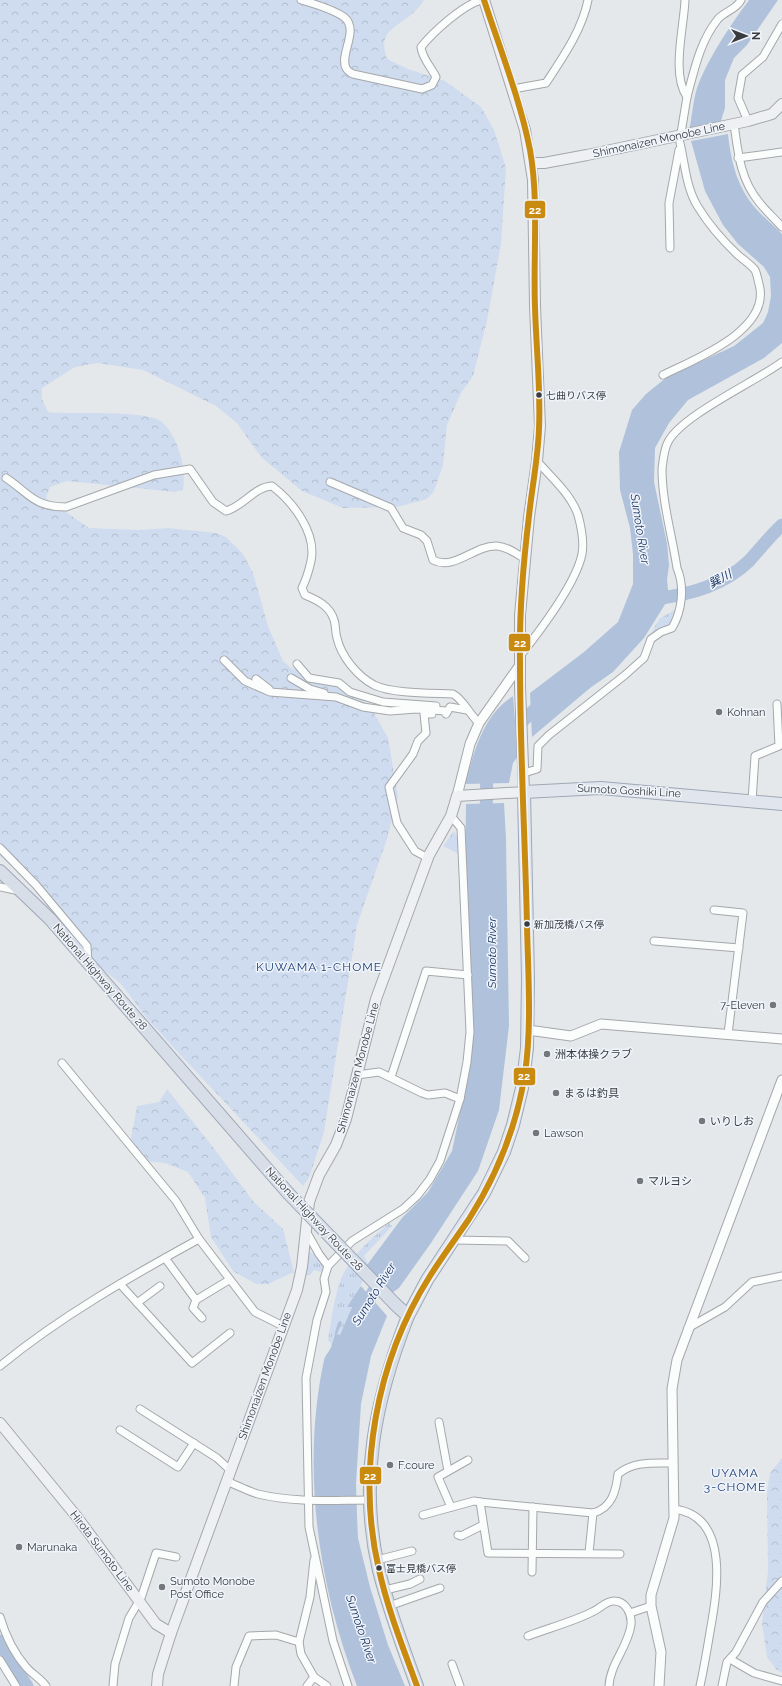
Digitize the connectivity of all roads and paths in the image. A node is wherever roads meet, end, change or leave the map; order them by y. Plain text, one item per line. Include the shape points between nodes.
1 (301, 0) edge
2 (483, 0) edge
3 (588, 0) edge
4 (686, 0) edge
5 (742, 0) edge
6 (782, 24) edge
7 (513, 89) junction
8 (687, 97) junction
9 (781, 108) edge
10 (748, 121) junction
11 (734, 124) junction
12 (683, 137) junction
13 (782, 152) edge
14 (738, 158) junction
15 (532, 163) junction
16 (782, 227) edge
17 (670, 248) dead end
18 (782, 362) edge
19 (663, 375) dead end
20 (537, 461) junction
21 (6, 478) dead end
22 (330, 482) dead end
23 (526, 559) junction
24 (224, 660) dead end
25 (520, 661) junction
26 (298, 664) dead end
27 (291, 678) dead end
28 (256, 679) dead end
29 (274, 693) junction
30 (336, 697) junction
31 (777, 704) dead end
32 (449, 709) junction
33 (467, 710) junction
34 (479, 723) junction
35 (524, 773) junction
36 (518, 793) junction
37 (460, 795) junction
38 (752, 801) junction
39 (782, 804) edge
40 (451, 816) junction
41 (0, 848) edge
42 (428, 858) junction
43 (0, 871) edge
44 (0, 887) edge
45 (22, 891) junction
46 (714, 910) dead end
47 (654, 941) dead end
48 (739, 948) junction
49 (88, 963) junction
50 (468, 975) junction
51 (528, 1030) junction
52 (728, 1034) junction
53 (782, 1039) edge
54 (62, 1063) dead end
55 (357, 1075) junction
56 (391, 1077) junction
57 (782, 1080) edge
58 (460, 1099) junction
59 (306, 1231) junction
60 (198, 1239) junction
61 (454, 1240) junction
62 (165, 1258) junction
63 (525, 1258) dead end
64 (328, 1266) junction
65 (782, 1276) edge
66 (229, 1280) junction
67 (120, 1284) junction
68 (160, 1286) dead end
69 (196, 1300) junction
70 (137, 1303) junction
71 (408, 1316) junction
72 (202, 1318) dead end
73 (283, 1326) junction
74 (687, 1328) junction
75 (230, 1333) dead end
76 (0, 1366) edge
77 (140, 1409) dead end
78 (439, 1422) dead end
79 (0, 1423) edge
80 (120, 1430) dead end
81 (194, 1444) junction
82 (468, 1460) dead end
83 (672, 1463) junction
84 (230, 1470) junction
85 (448, 1471) junction
86 (226, 1481) junction
87 (370, 1500) junction
88 (310, 1501) junction
89 (480, 1502) junction
90 (451, 1507) junction
91 (533, 1507) junction
92 (674, 1509) junction
93 (593, 1513) junction
94 (423, 1515) dead end
95 (483, 1525) junction
96 (458, 1535) dead end
97 (412, 1551) dead end
98 (590, 1553) junction
99 (314, 1554) junction
100 (533, 1554) junction
101 (620, 1554) dead end
102 (176, 1557) dead end
103 (377, 1560) junction
104 (532, 1572) dead end
105 (420, 1579) dead end
106 (782, 1581) edge
107 (440, 1588) dead end
108 (385, 1590) junction
109 (139, 1601) junction
110 (389, 1606) junction
111 (651, 1606) junction
112 (630, 1613) junction
113 (0, 1617) edge
114 (171, 1633) junction
115 (528, 1636) dead end
116 (299, 1642) junction
117 (730, 1659) junction
118 (0, 1660) edge
119 (452, 1664) dead end
120 (314, 1676) junction
121 (782, 1682) edge
122 (16, 1686) edge
123 (46, 1686) edge
124 (113, 1686) edge
125 (157, 1686) edge
126 (234, 1686) edge
127 (307, 1686) edge
128 (327, 1686) edge
129 (348, 1686) edge
130 (417, 1686) edge
131 (460, 1686) edge
132 (609, 1686) edge
133 (659, 1686) edge
134 (700, 1686) edge
135 (722, 1686) edge

1 - 2 street via 317,4 345,18 350,27 346,68 353,74 422,89 432,85 436,77 421,47 464,10
2 - 7 main road
3 - 7 street via 574,38 546,82
4 - 8 street via 679,72 682,90
5 - 8 street via 738,6 719,18 706,35
6 - 10 street via 764,57 742,75 738,98
7 - 15 main road
8 - 12 street
9 - 10 main road, Shimonaizen Monobe Line via 772,114
10 - 11 main road, Shimonaizen Monobe Line
11 - 12 main road, Shimonaizen Monobe Line
11 - 14 street
12 - 15 main road, Shimonaizen Monobe Line
12 - 17 street via 669,203
12 - 19 street via 687,177 698,207 720,236 756,272 761,291 759,302 742,331
13 - 14 street
14 - 16 street via 751,191
15 - 20 main road via 540,426
18 - 35 street via 685,422 668,442 663,465 664,490 677,568 682,579 679,615 672,628 651,639 644,658 538,746 537,769
20 - 23 main road
20 - 25 street via 570,500 577,514 582,553 579,566 566,590
21 - 33 street via 35,501 56,507 66,507 154,474 190,469 213,502 226,511 233,510 263,487 272,486 292,504 302,518 310,542 311,560 302,588 305,595 330,610 343,655 355,669 374,685 411,693 453,694
22 - 23 street via 391,508 403,528 421,535 427,541 433,560 441,564 448,564 483,548 498,546
23 - 25 main road via 521,592
24 - 29 street via 244,682
25 - 34 street
25 - 35 main road
26 - 32 street via 309,678 339,683 350,692 383,702 406,702
27 - 30 street via 310,689
28 - 29 street
29 - 30 street
30 - 32 street via 363,707 390,711 416,708
31 - 38 street via 779,746 755,756
32 - 33 street
32 - 42 street via 445,715 424,714 426,733 418,741 413,754 389,787 397,823 415,851
33 - 34 street
34 - 37 street via 470,744
35 - 36 main road
36 - 37 main road
36 - 38 main road, Sumoto Goshiki Line via 601,788
36 - 51 main road via 528,979
37 - 40 main road, Shimonaizen Monobe Line
38 - 39 main road, Sumoto Goshiki Line
40 - 42 main road, Shimonaizen Monobe Line
40 - 50 street via 461,828
41 - 49 street via 36,884 87,946
42 - 55 main road, Shimonaizen Monobe Line via 376,999
43 - 45 highway, National Highway Route 28
44 - 45 street
45 - 49 highway, National Highway Route 28
46 - 48 street via 744,913
47 - 48 street
48 - 52 street
49 - 71 highway, National Highway Route 28, bridge via 288,1193
50 - 56 street via 426,971
50 - 58 street via 470,1032
51 - 52 street via 571,1036 601,1024
51 - 61 main road via 526,1069 504,1152 484,1194
52 - 53 street
54 - 60 street via 176,1202
55 - 56 street via 379,1072
55 - 59 main road, Shimonaizen Monobe Line via 346,1119 309,1202
56 - 58 street via 422,1094 446,1093
57 - 74 street
58 - 64 street via 440,1161 417,1196 403,1209 352,1241
59 - 64 street
59 - 73 main road, Shimonaizen Monobe Line via 297,1290
60 - 62 street
60 - 66 street
61 - 63 street via 508,1241
61 - 71 main road via 427,1280
62 - 67 street
62 - 69 street
64 - 88 street via 324,1279 326,1292 316,1320 306,1378
65 - 74 street via 752,1282 725,1307
66 - 69 street
66 - 73 street via 254,1312
67 - 70 street
67 - 76 street via 50,1328
68 - 70 street
69 - 72 street via 193,1308
70 - 75 street via 192,1363
71 - 87 highway via 393,1354 377,1413 371,1456
73 - 84 main road, Shimonaizen Monobe Line
74 - 83 street via 677,1360 672,1389
77 - 81 street
78 - 85 street
79 - 109 main road, Hirota Sumoto Line via 77,1517
80 - 81 street via 178,1467
81 - 84 street via 217,1458
82 - 85 street
83 - 92 street
83 - 93 street via 636,1464 625,1468 618,1474 612,1500 600,1511
84 - 86 main road, Shimonaizen Monobe Line
85 - 90 street via 438,1476
86 - 88 street via 258,1494
86 - 114 main road, Shimonaizen Monobe Line
87 - 88 street
87 - 103 highway
88 - 99 street via 309,1527
89 - 90 street via 474,1501
89 - 91 street
89 - 95 street
90 - 94 street
91 - 93 street
91 - 100 street
92 - 111 street via 671,1532 652,1587
92 - 134 street via 689,1513 705,1526 717,1563 716,1596
93 - 98 street
95 - 96 street via 461,1536
95 - 100 street via 488,1553
97 - 103 street
98 - 100 street
98 - 101 street
99 - 116 street via 310,1597
99 - 129 street via 333,1641
100 - 104 street
102 - 109 street via 156,1553
103 - 108 highway
105 - 108 street
106 - 117 street via 763,1602
107 - 110 street
108 - 110 highway
109 - 114 main road, Hirota Sumoto Line via 156,1624
109 - 124 street via 129,1618 115,1664
110 - 130 highway
111 - 112 street
111 - 133 street via 661,1652
112 - 115 street via 625,1606 608,1601 592,1613
112 - 132 street via 631,1626 610,1675
113 - 123 street via 26,1668
114 - 125 main road
116 - 120 street via 301,1654
116 - 126 street via 276,1635 249,1636 236,1667
117 - 121 street via 754,1673
117 - 135 street via 727,1662
118 - 122 street
119 - 131 street
120 - 127 street
120 - 128 street

